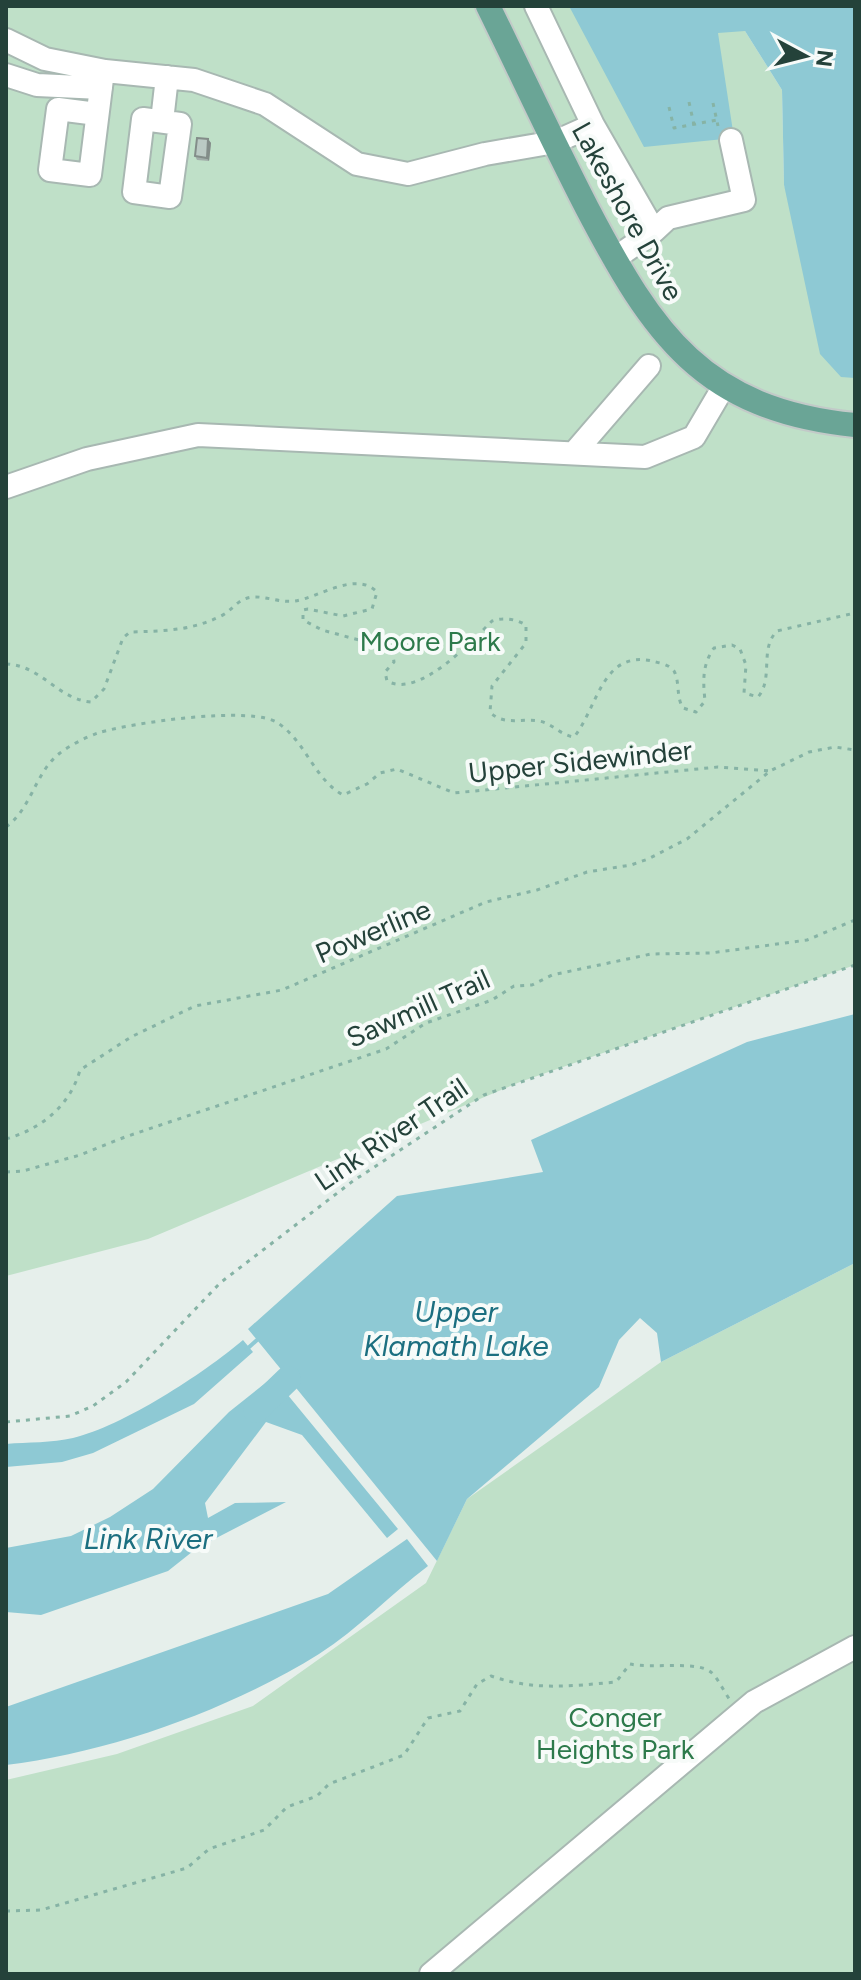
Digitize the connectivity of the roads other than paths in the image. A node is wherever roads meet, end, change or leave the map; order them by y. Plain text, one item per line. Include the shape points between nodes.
1 (488, 6) edge
2 (536, 6) edge
3 (6, 40) edge
4 (6, 75) edge
5 (167, 77) junction
6 (102, 79) junction
7 (97, 114) dead end
8 (162, 121) dead end
9 (593, 125) junction
10 (725, 135) road end
11 (555, 142) junction
12 (654, 231) junction
13 (614, 259) junction
14 (649, 366) dead end
15 (724, 386) junction
16 (855, 425) edge
17 (574, 453) junction
18 (6, 487) edge
19 (855, 1647) edge
20 (431, 1974) edge

1 - 11 main road, Lakeshore Drive
2 - 9 street
3 - 6 street
4 - 6 street via 37,85
5 - 6 street
5 - 8 street
5 - 11 street via 194,80 265,104 357,164 408,174
6 - 7 street
9 - 11 street
9 - 12 street
10 - 12 street via 744,200 668,218
11 - 13 main road, Lakeshore Drive
12 - 13 street
13 - 15 main road, Lakeshore Drive via 665,337
14 - 17 street
15 - 16 main road, Lakeshore Drive via 792,415
15 - 17 street via 694,437 645,457
17 - 18 street via 198,435 87,459
19 - 20 street via 754,1702

